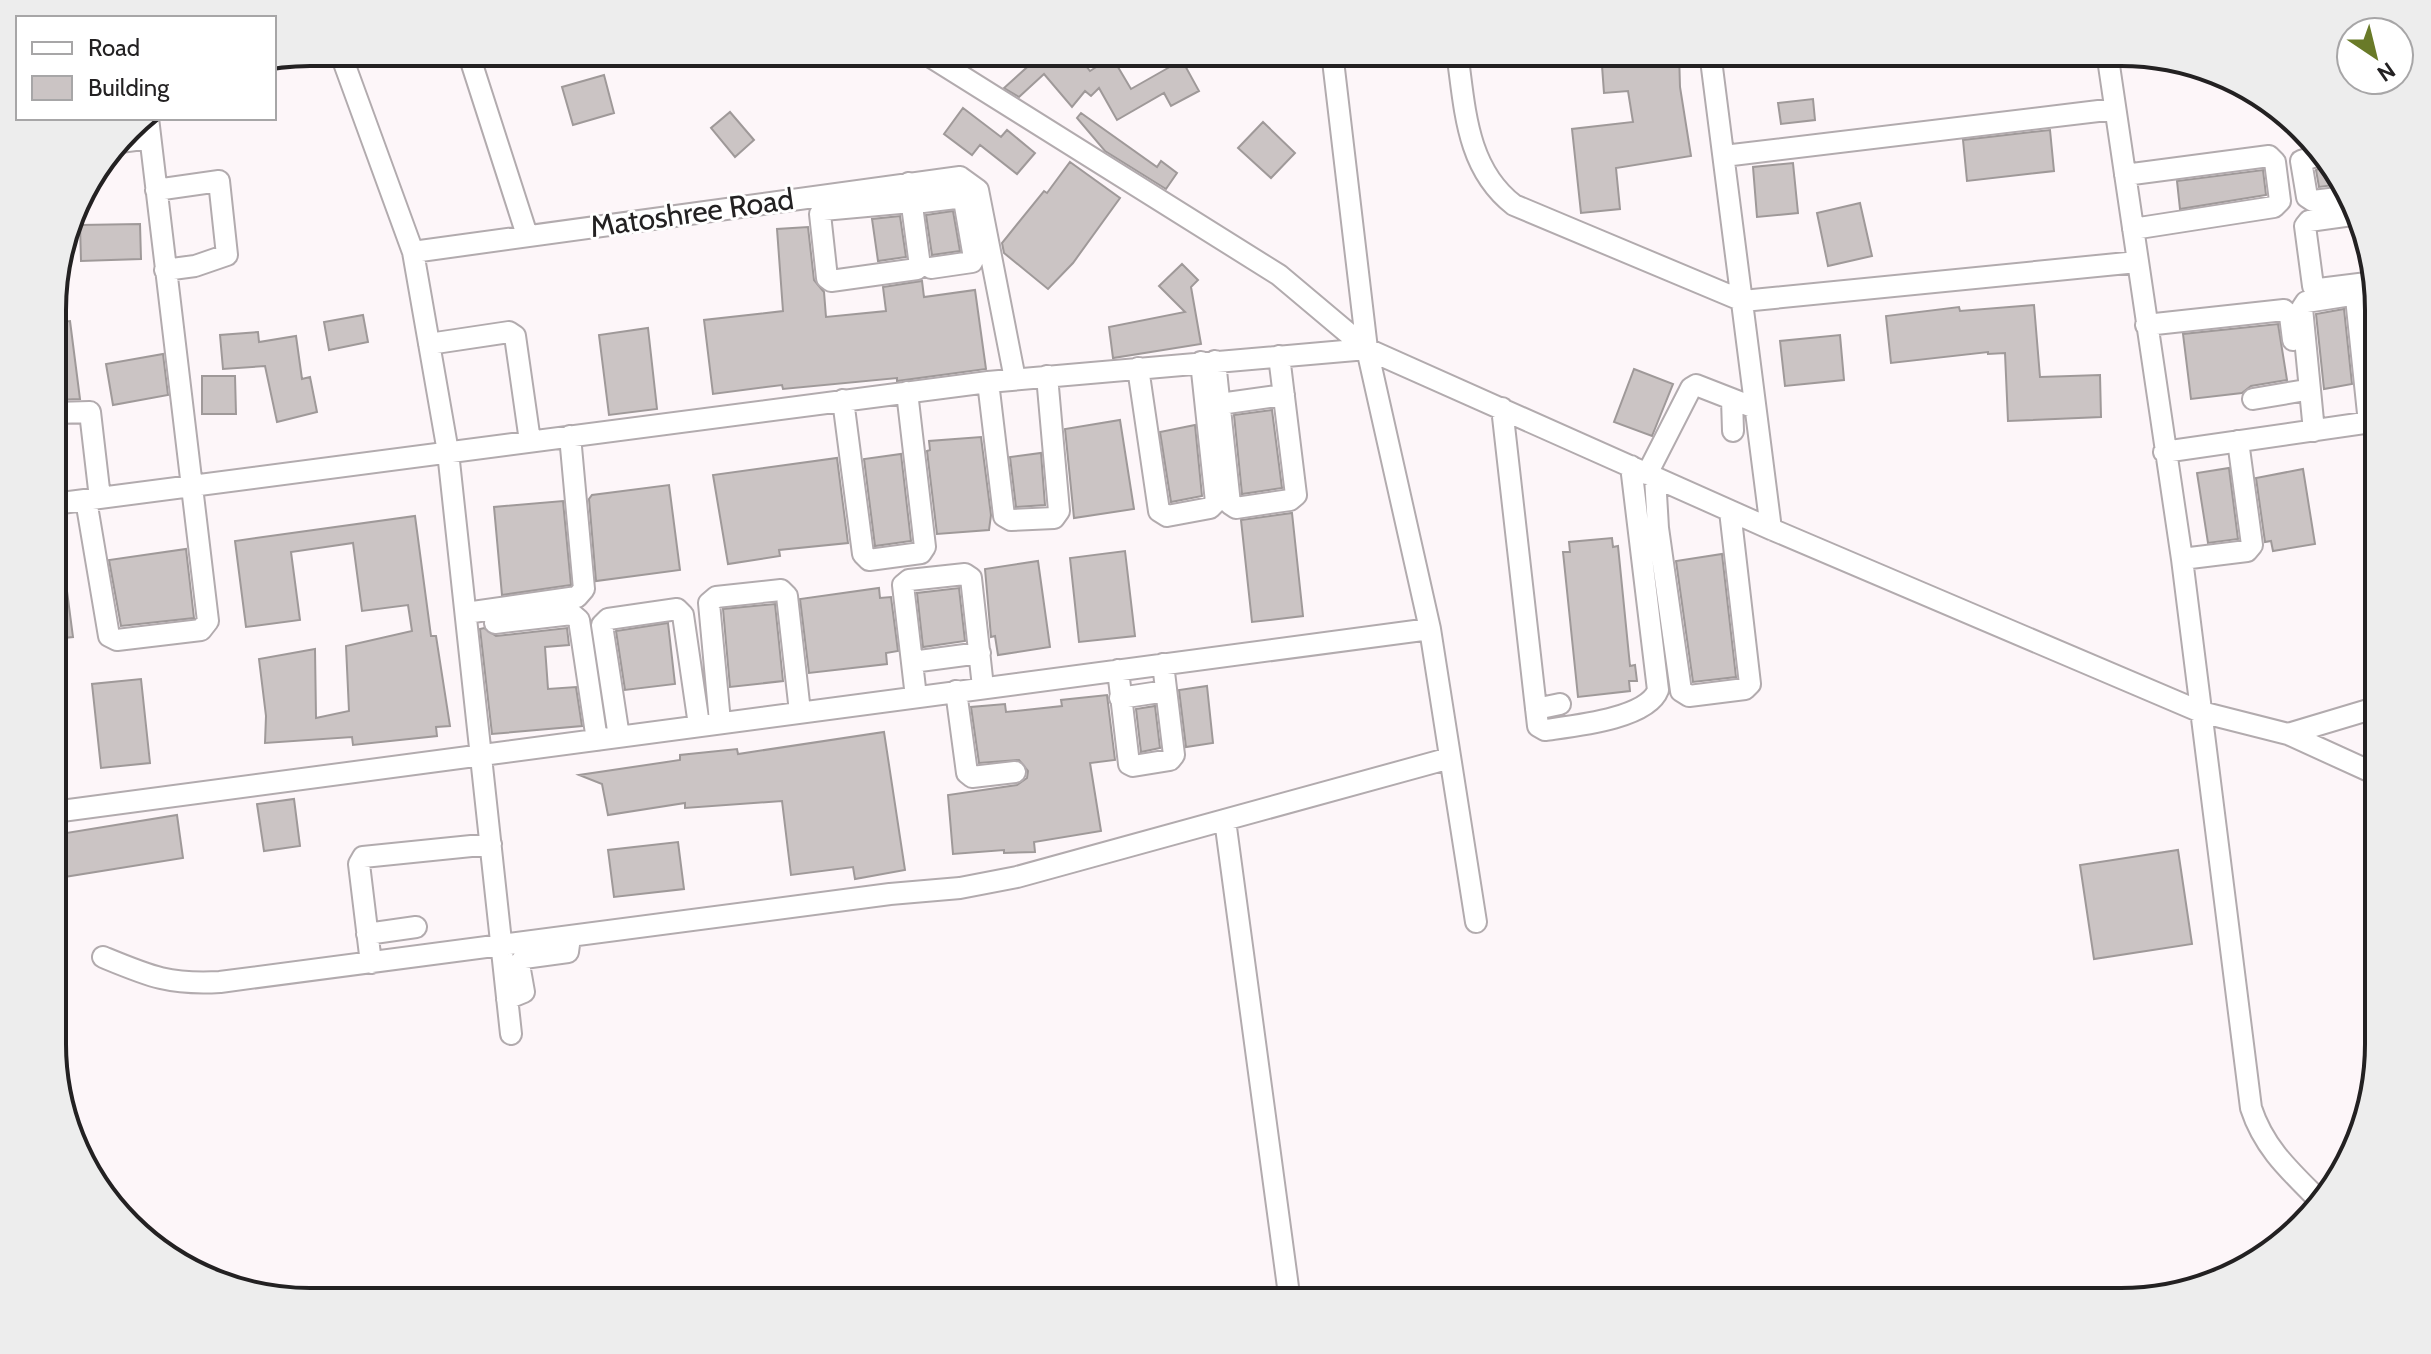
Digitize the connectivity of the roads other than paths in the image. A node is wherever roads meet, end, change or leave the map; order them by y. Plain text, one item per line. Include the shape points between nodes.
1 (345, 66) edge
2 (473, 66) edge
3 (945, 66) edge
4 (1334, 66) edge
5 (1461, 66) edge
6 (1712, 66) edge
7 (2109, 66) edge
8 (2115, 109) junction
9 (149, 128) edge
10 (1724, 156) junction
11 (2311, 158) edge
12 (2125, 175) junction
13 (962, 187) junction
14 (156, 190) junction
15 (914, 195) junction
16 (2338, 198) edge
17 (2346, 216) edge
18 (2133, 229) junction
19 (527, 235) junction
20 (413, 252) junction
21 (2137, 262) junction
22 (931, 268) dead end
23 (165, 270) junction
24 (2363, 284) edge
25 (1743, 301) junction
26 (2146, 325) junction
27 (429, 344) junction
28 (1367, 349) junction
29 (2364, 353) edge
30 (1279, 356) junction
31 (1208, 362) junction
32 (1138, 368) junction
33 (1047, 376) junction
34 (1015, 379) junction
35 (988, 382) junction
36 (2300, 391) junction
37 (907, 392) junction
38 (1284, 395) junction
39 (1732, 399) junction
40 (2253, 399) dead end
41 (843, 400) junction
42 (1220, 404) junction
43 (1502, 408) junction
44 (1755, 408) junction
45 (66, 412) edge
46 (90, 416) junction
47 (66, 419) edge
48 (2364, 423) edge
49 (1733, 431) dead end
50 (2310, 431) junction
51 (570, 436) junction
52 (530, 441) junction
53 (2238, 441) junction
54 (448, 452) junction
55 (2164, 452) junction
56 (1644, 472) junction
57 (190, 486) junction
58 (93, 499) junction
59 (66, 502) edge
60 (1730, 511) junction
61 (1771, 529) junction
62 (2182, 559) junction
63 (466, 620) junction
64 (1430, 629) junction
65 (980, 653) junction
66 (912, 662) junction
67 (1163, 664) junction
68 (1118, 670) junction
69 (983, 687) junction
70 (956, 691) junction
71 (1166, 691) junction
72 (916, 697) junction
73 (1120, 698) junction
74 (1560, 704) dead end
75 (1536, 709) junction
76 (2364, 711) edge
77 (800, 712) junction
78 (2201, 712) junction
79 (720, 722) junction
80 (699, 725) junction
81 (2288, 734) junction
82 (619, 737) junction
83 (597, 740) junction
84 (481, 756) junction
85 (1450, 758) junction
86 (2364, 769) edge
87 (1015, 772) dead end
88 (66, 810) edge
89 (1225, 820) junction
90 (491, 844) junction
91 (1476, 922) dead end
92 (416, 927) dead end
93 (367, 934) junction
94 (547, 945) junction
95 (502, 946) junction
96 (103, 957) dead end
97 (371, 963) junction
98 (507, 999) junction
99 (511, 1034) dead end
100 (2313, 1194) edge
101 (1288, 1287) edge

1 - 20 street
2 - 19 street
3 - 28 street via 1279,275
4 - 28 street
5 - 25 street via 1470,139 1496,191 1514,205
6 - 10 street
7 - 8 street
8 - 10 street
8 - 12 street
9 - 14 street
10 - 25 street
11 - 16 street via 2301,161 2307,197
12 - 18 street
12 - 18 street via 2269,156 2275,162 2280,201 2274,207
13 - 15 street, Matoshree Road
13 - 22 street via 974,258
13 - 34 street via 978,190
14 - 23 street
14 - 23 street via 219,181 227,255
15 - 15 street via 917,269 827,278 823,210
15 - 19 street, Matoshree Road
17 - 24 street via 2305,226 2313,286
18 - 21 street
19 - 20 street, Matoshree Road
20 - 27 street
21 - 25 street
21 - 26 street
23 - 57 street
25 - 44 street
26 - 36 street via 2284,310 2290,316
26 - 55 street
27 - 52 street via 509,332 515,336
27 - 54 street
28 - 30 street
28 - 43 street
28 - 64 street
29 - 50 street via 2356,298 2306,302 2302,308
30 - 31 street
30 - 38 street
31 - 32 street
31 - 32 street via 1216,502 1210,508 1167,516 1159,511
31 - 42 street
32 - 33 street
33 - 34 street
33 - 35 street via 1059,511 1054,518 1004,516
34 - 35 street
35 - 37 street
36 - 40 street
36 - 50 street
37 - 41 street
37 - 41 street via 925,547 921,553 869,560 863,554
38 - 42 street
38 - 42 street via 1296,495 1236,508 1230,504
39 - 44 street
39 - 49 street
39 - 56 street via 1696,385 1691,388
41 - 51 street
43 - 56 street
43 - 75 street
44 - 61 street
45 - 46 street via 86,410
46 - 47 street
46 - 58 street
48 - 50 street
50 - 53 street
51 - 52 street
51 - 63 street via 584,589 577,597 494,601
52 - 54 street
53 - 55 street
53 - 62 street via 2252,545 2247,551
54 - 57 street
54 - 63 street
55 - 62 street
56 - 60 street
56 - 60 street via 1658,528 1681,691 1689,696 1750,684
56 - 75 street via 1658,690 1654,699 1638,711 1545,730 1538,726
57 - 58 street
57 - 58 street via 208,621 201,630 117,640 109,636
58 - 59 street
60 - 61 street
61 - 78 street
62 - 78 street
63 - 83 street via 572,614 579,620
63 - 84 street
64 - 67 street
64 - 85 street
65 - 66 street
65 - 66 street via 971,578 965,574 909,580 903,585
65 - 69 street
66 - 72 street
67 - 68 street
67 - 71 street
68 - 69 street
68 - 73 street
69 - 70 street
70 - 72 street
70 - 87 street via 967,773 972,777
71 - 73 street
71 - 73 street via 1174,755 1133,766
72 - 77 street
74 - 75 street
76 - 81 street
77 - 79 street
77 - 79 street via 787,596 781,590 716,597 709,603
78 - 81 street
78 - 100 street via 2251,1108 2273,1154
79 - 80 street
80 - 82 street
80 - 82 street via 683,615 677,609 608,619 602,625
81 - 86 street
82 - 83 street
83 - 84 street
84 - 88 street
84 - 90 street
85 - 89 street
85 - 91 street
89 - 94 street via 960,888
89 - 101 street
90 - 93 street via 363,857 359,864
90 - 95 street
92 - 93 street
93 - 97 street
94 - 95 street
94 - 98 street via 519,964 524,992
95 - 97 street
95 - 98 street
96 - 97 street via 182,984
98 - 99 street

